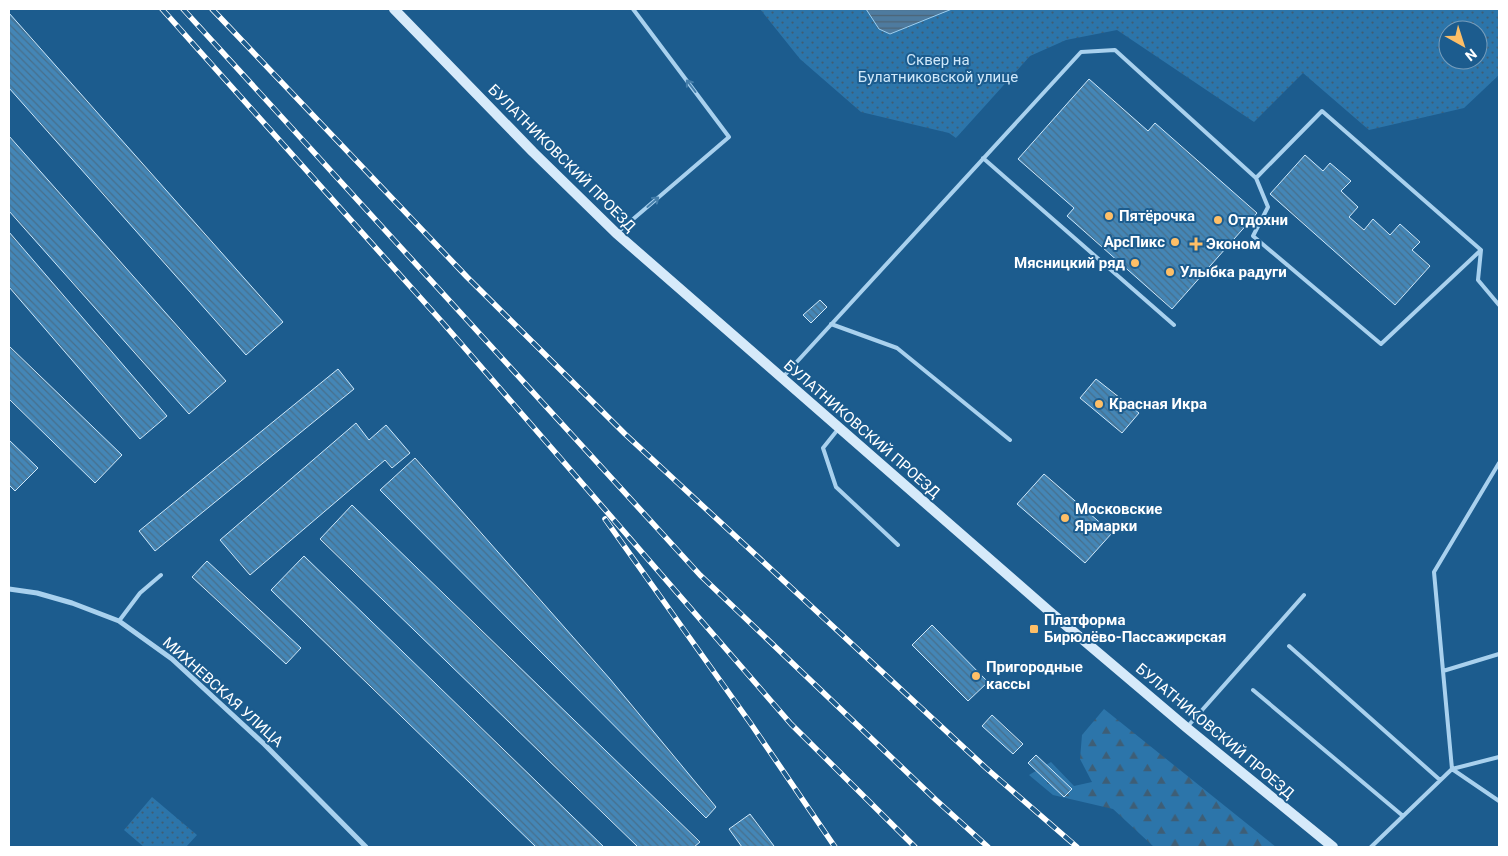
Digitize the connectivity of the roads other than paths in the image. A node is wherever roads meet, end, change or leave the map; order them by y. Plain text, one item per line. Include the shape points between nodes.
1 (394, 9) edge
2 (633, 9) edge
3 (983, 158) junction
4 (1256, 178) junction
5 (616, 233) junction
6 (1481, 250) junction
7 (1499, 306) edge
8 (831, 324) junction
9 (1174, 325) dead end
10 (782, 378) junction
11 (840, 428) junction
12 (1010, 440) dead end
13 (1499, 463) edge
14 (898, 546) dead end
15 (161, 575) dead end
16 (9, 589) edge
17 (1304, 594) dead end
18 (119, 621) junction
19 (1289, 646) dead end
20 (1499, 654) edge
21 (1443, 671) junction
22 (1252, 690) dead end
23 (1187, 728) junction
24 (1499, 757) edge
25 (1452, 768) junction
26 (1440, 780) junction
27 (1499, 801) edge
28 (1404, 816) junction
29 (366, 847) edge
30 (1333, 847) edge
31 (1372, 847) edge

1 - 5 street, БУЛАТНИКОВСКИЙ ПРОЕЗД
5 -> 2 lane via 729,137
3 - 4 lane via 1080,52 1115,50
3 - 8 lane
3 - 9 lane
4 - 6 lane via 1322,111
4 - 6 lane via 1268,207 1253,236 1381,344
5 - 10 street, БУЛАТНИКОВСКИЙ ПРОЕЗД
6 - 7 lane via 1478,280
8 - 10 lane
8 - 12 lane via 897,348
10 - 11 street, БУЛАТНИКОВСКИЙ ПРОЕЗД
11 - 14 lane via 823,448 836,487
11 - 23 street, БУЛАТНИКОВСКИЙ ПРОЕЗД
13 - 21 lane via 1434,572
15 - 18 lane via 140,594
16 - 18 street, МИХНЕВСКАЯ УЛИЦА via 72,603
17 - 23 lane
18 - 29 street, МИХНЕВСКАЯ УЛИЦА via 172,659 264,744
19 - 26 lane
20 - 21 lane
21 - 25 lane
22 - 28 lane
23 - 30 street, БУЛАТНИКОВСКИЙ ПРОЕЗД
24 - 25 lane
25 - 26 lane
25 - 27 lane
26 - 28 lane
28 - 31 lane

